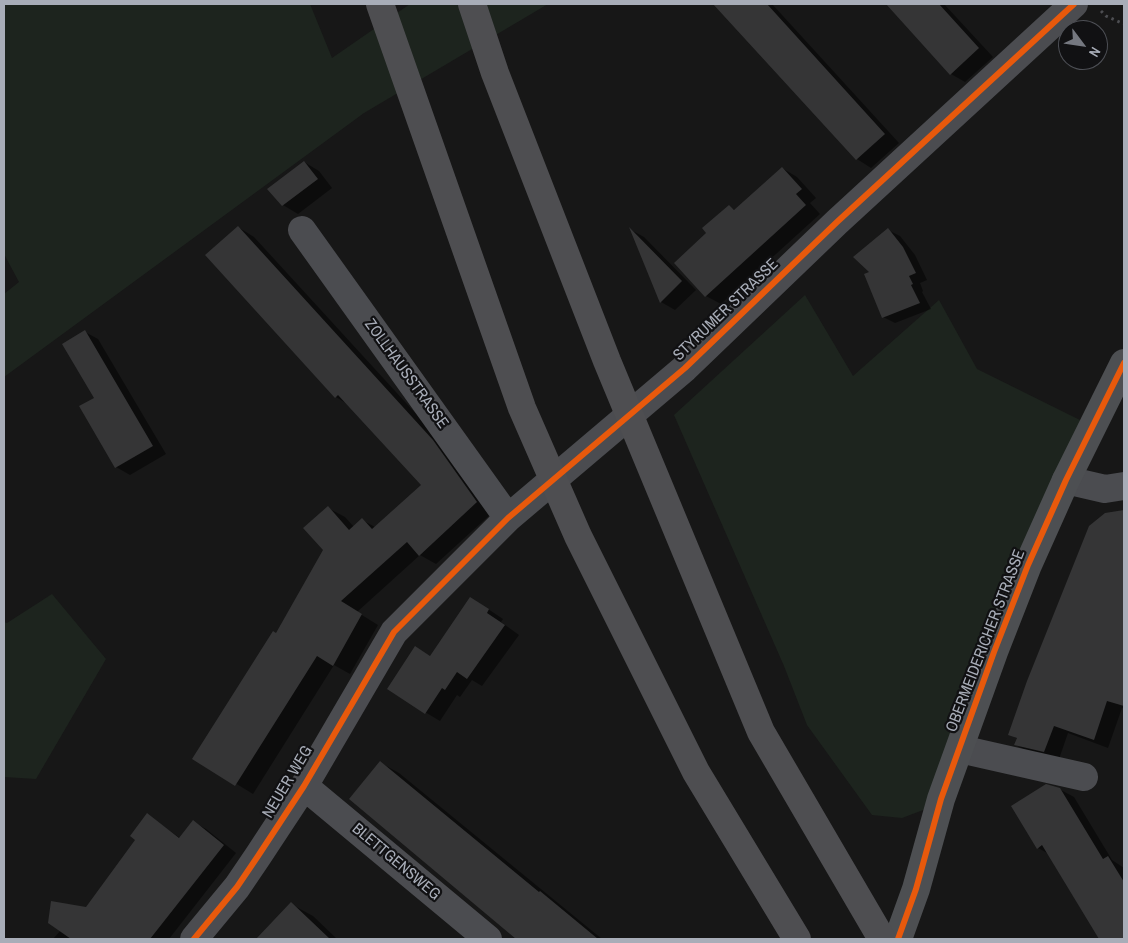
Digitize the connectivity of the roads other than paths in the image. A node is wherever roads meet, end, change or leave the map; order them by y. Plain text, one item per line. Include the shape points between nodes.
1 (380, 4) edge
2 (472, 4) edge
3 (1087, 7) edge
4 (302, 230) dead end
5 (1124, 363) edge
6 (1066, 480) junction
7 (1124, 486) edge
8 (508, 518) junction
9 (394, 632) joint
10 (960, 749) junction
11 (1084, 777) dead end
12 (304, 786) junction
13 (194, 939) edge
14 (488, 939) edge
15 (797, 939) edge
16 (882, 939) edge
17 (898, 939) edge

1 - 15 highway via 522,408 578,536 696,772
2 - 16 highway via 495,73 607,361 761,732
3 - 8 street, STYRUMER STRASSE via 837,222 686,368
4 - 8 street, ZOLLHAUSSTRASSE
5 - 6 main road, OBERMEIDERICHER STRASSE
6 - 7 street via 1105,489
6 - 10 main road, OBERMEIDERICHER STRASSE via 994,652
8 - 9 street, STYRUMER STRASSE
9 - 12 street, NEUER WEG
10 - 11 street
10 - 17 main road, OBERMEIDERICHER STRASSE
12 - 13 street, NEUER WEG via 237,887
12 - 14 street, BLETTGENSWEG

